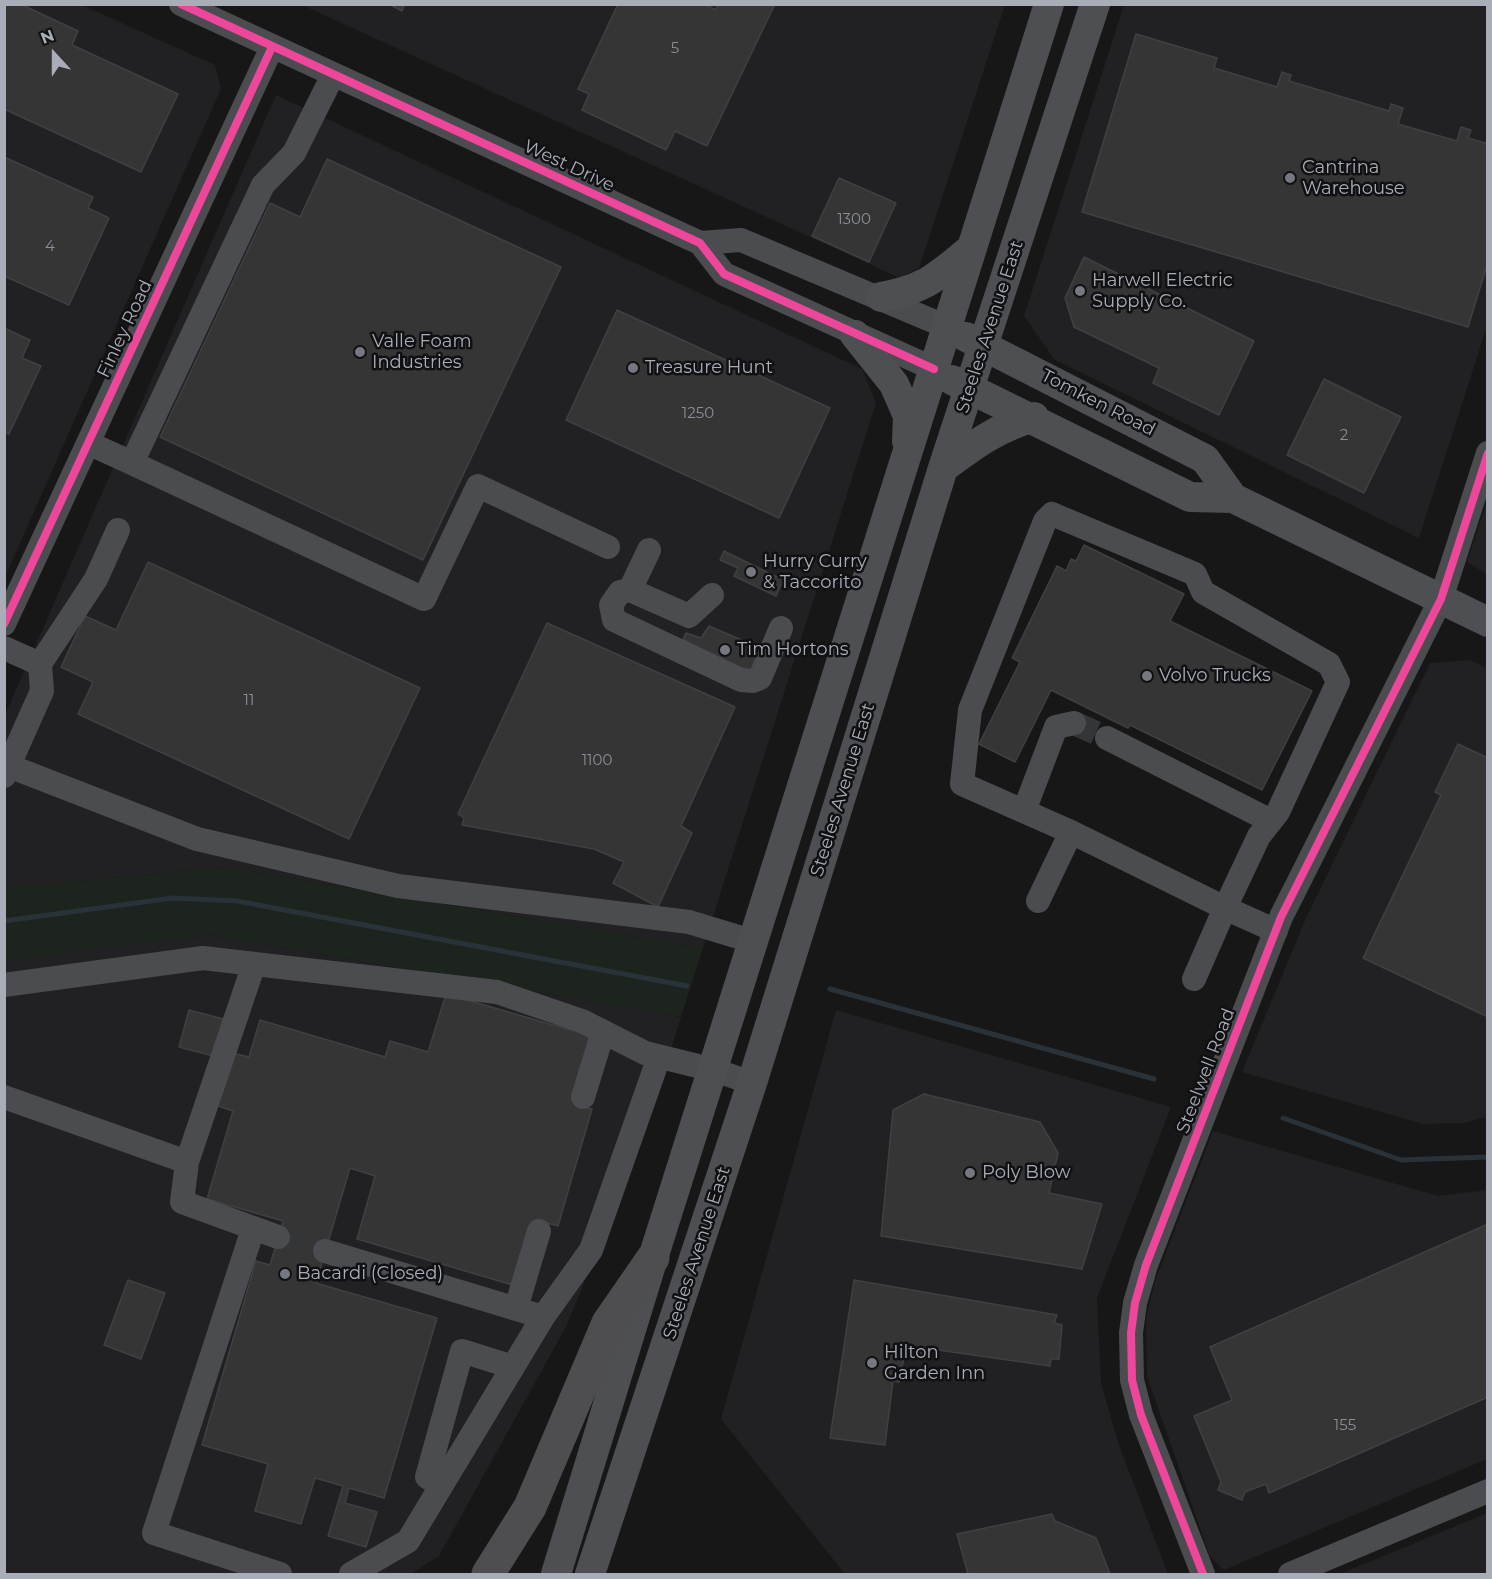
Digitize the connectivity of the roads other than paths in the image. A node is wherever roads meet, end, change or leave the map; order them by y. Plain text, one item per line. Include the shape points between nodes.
1 (181, 4) edge
2 (1048, 4) edge
3 (1095, 4) edge
4 (272, 47) junction
5 (333, 75) junction
6 (700, 243) junction
7 (971, 249) junction
8 (880, 297) junction
9 (947, 327) junction
10 (855, 335) junction
11 (984, 346) junction
12 (934, 369) junction
13 (970, 389) junction
14 (1034, 417) junction
15 (88, 443) junction
16 (1488, 453) edge
17 (906, 457) junction
18 (132, 463) junction
19 (944, 468) junction
20 (1233, 498) junction
21 (118, 530) dead end
22 (608, 547) dead end
23 (649, 550) dead end
24 (630, 590) junction
25 (712, 595) dead end
26 (1441, 599) junction
27 (1488, 622) edge
28 (4, 624) edge
29 (781, 628) dead end
30 (4, 648) edge
31 (40, 663) junction
32 (1074, 723) dead end
33 (1107, 738) tunnel mouth
34 (7, 771) edge
35 (1024, 811) junction
36 (1271, 821) junction
37 (1071, 832) junction
38 (1038, 901) dead end
39 (1225, 908) junction
40 (1276, 931) junction
41 (755, 942) junction
42 (254, 964) junction
43 (1194, 979) dead end
44 (4, 986) edge
45 (603, 1032) junction
46 (660, 1057) junction
47 (714, 1070) junction
48 (752, 1083) junction
49 (4, 1097) edge
50 (583, 1097) dead end
51 (187, 1162) junction
52 (253, 1229) junction
53 (539, 1231) dead end
54 (278, 1237) tunnel mouth
55 (325, 1251) tunnel mouth
56 (653, 1258) junction
57 (516, 1308) junction
58 (543, 1317) junction
59 (513, 1367) junction
60 (441, 1486) junction
61 (1488, 1491) edge
62 (280, 1575) edge
63 (351, 1575) edge
64 (488, 1575) edge
65 (556, 1575) edge
66 (590, 1575) edge
67 (1203, 1575) edge
68 (1290, 1575) edge

1 - 4 street, West Drive
2 - 7 main road
3 - 11 main road, Steeles Avenue East
4 - 5 street, West Drive
4 - 15 street, Finley Road
5 - 6 street, West Drive
5 - 18 street via 294,153 263,185
6 - 8 street, West Drive via 741,240
6 - 10 street, West Drive via 724,274
7 - 8 main road via 929,283 909,292
7 - 9 main road
8 - 9 street, West Drive
9 - 11 main road, Tomken Road
9 - 12 main road
10 - 12 street, West Drive
10 - 17 main road via 894,384 908,416
11 - 13 main road, Steeles Avenue East
11 - 20 main road, Tomken Road via 1206,459
12 - 13 main road, Tomken Road
12 - 17 main road
13 - 14 main road, Tomken Road
13 - 19 main road, Steeles Avenue East
14 - 19 main road via 987,435
14 - 20 main road, Tomken Road via 1190,497
15 - 18 street
15 - 28 street, Finley Road
16 - 26 street, Steelwell Road
17 - 41 main road
18 - 22 street via 424,599 478,486
19 - 48 main road, Steeles Avenue East
20 - 26 main road, Tomken Road
21 - 31 street via 96,579
23 - 24 street
24 - 25 street via 689,616
24 - 29 street via 620,592 611,605 614,620 741,680 760,678
26 - 27 main road, Tomken Road
26 - 40 street, Steelwell Road
30 - 31 street
31 - 34 street via 42,691
32 - 35 street via 1056,727
33 - 36 street
34 - 41 street via 197,839 398,886 689,922
35 - 36 street via 962,784 970,710 1045,521 1052,514 1195,574 1203,592 1329,664 1338,682
35 - 37 street
36 - 39 street via 1259,836
37 - 38 street
37 - 39 street
39 - 40 street
39 - 43 street
40 - 67 street, Steelwell Road via 1146,1266 1131,1333 1132,1380 1141,1415
41 - 47 main road
42 - 44 street via 203,958
42 - 45 street via 497,992
42 - 51 street
45 - 46 street
45 - 50 street
46 - 47 street
46 - 58 street via 591,1250
47 - 48 street
47 - 56 main road
48 - 66 main road, Steeles Avenue East
49 - 51 street
51 - 52 street via 182,1202
52 - 54 street
52 - 62 street via 154,1533
53 - 57 street
55 - 57 street
56 - 64 highway via 608,1323 530,1507
56 - 65 main road
57 - 58 street
58 - 59 street
59 - 60 street
59 - 60 street via 462,1351 427,1477
60 - 63 street via 408,1541
61 - 68 street

